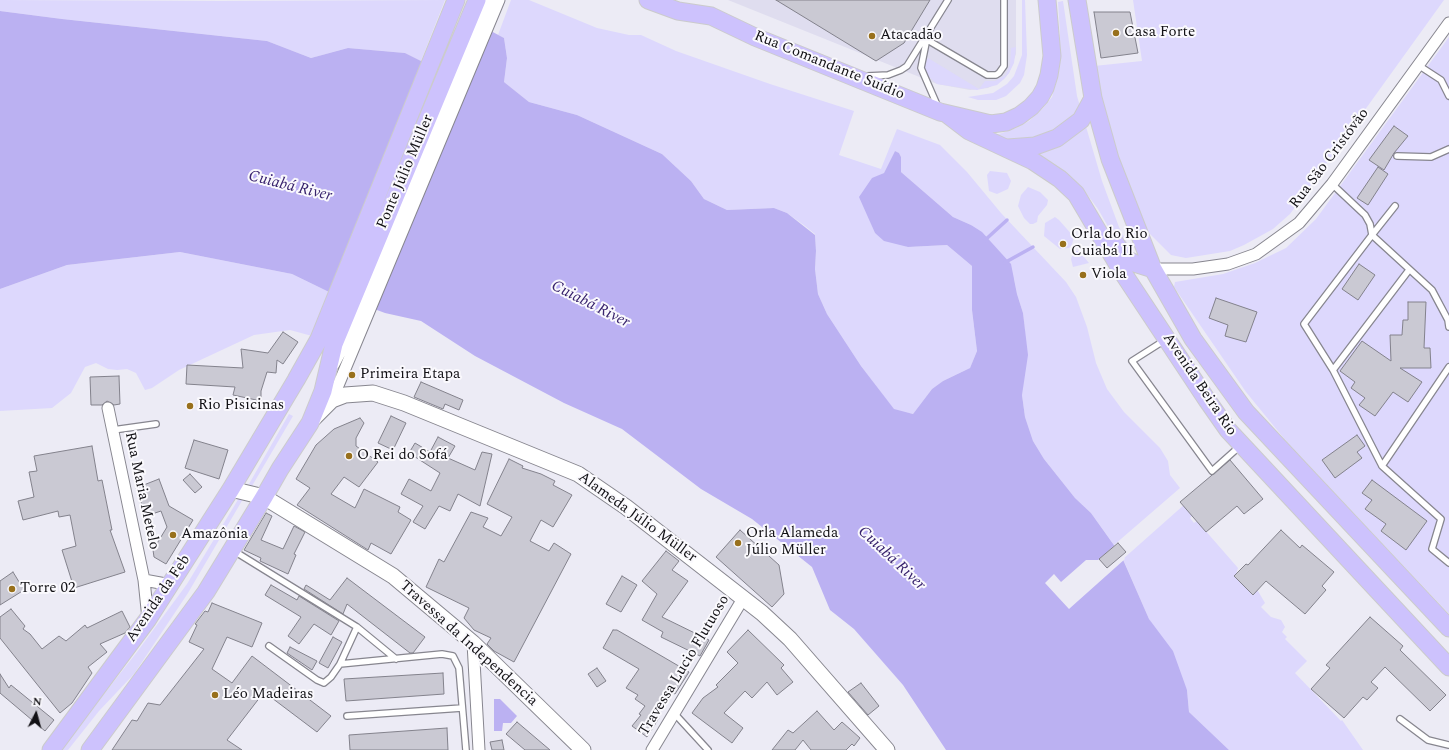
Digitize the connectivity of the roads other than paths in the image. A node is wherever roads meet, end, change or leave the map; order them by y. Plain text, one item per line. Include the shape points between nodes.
1 (456, 0) edge
2 (477, 0) edge
3 (488, 0) edge
4 (499, 0) edge
5 (648, 0) edge
6 (689, 0) edge
7 (948, 0) edge
8 (1004, 0) edge
9 (1047, 0) edge
10 (1078, 0) edge
11 (711, 16) junction
12 (1449, 23) edge
13 (926, 37) junction
14 (1418, 65) junction
15 (852, 77) junction
16 (1441, 80) junction
17 (1449, 81) edge
18 (1449, 96) edge
19 (1093, 98) junction
20 (944, 114) junction
21 (1006, 148) junction
22 (1449, 149) edge
23 (1398, 156) dead end
24 (1332, 184) junction
25 (1076, 194) junction
26 (1395, 206) dead end
27 (1372, 235) junction
28 (1154, 269) junction
29 (1408, 270) junction
30 (1449, 328) edge
31 (1167, 339) junction
32 (337, 346) junction
33 (1449, 367) edge
34 (1333, 370) junction
35 (332, 400) junction
36 (108, 408) dead end
37 (310, 423) junction
38 (156, 424) dead end
39 (113, 430) junction
40 (1241, 445) junction
41 (1382, 466) junction
42 (231, 489) junction
43 (264, 497) junction
44 (232, 550) junction
45 (1449, 563) edge
46 (144, 580) junction
47 (171, 585) junction
48 (744, 597) junction
49 (148, 619) junction
50 (357, 627) junction
51 (1449, 628) edge
52 (473, 643) junction
53 (269, 646) dead end
54 (396, 659) junction
55 (340, 664) junction
56 (1449, 667) edge
57 (462, 708) junction
58 (674, 713) junction
59 (347, 716) dead end
60 (1400, 719) dead end
61 (1449, 745) edge
62 (50, 750) edge
63 (90, 750) edge
64 (466, 750) edge
65 (479, 750) edge
66 (582, 750) edge
67 (652, 750) edge
68 (708, 750) edge
69 (887, 750) edge

1 - 32 main road, Ponte Júlio Müller
2 - 32 main road, Ponte Júlio Müller
3 - 32 street
4 - 32 street
5 - 11 main road, Rua Comandante Suídio via 678,11
6 - 11 main road, Rua Comandante Suídio
7 - 13 lane
8 - 13 lane via 1004,66 996,75 987,75
9 - 20 main road via 1052,56 1049,75 1040,97 1031,107 1006,122 991,124
10 - 19 main road, Avenida Beira Rio
11 - 15 main road, Rua Comandante Suídio
12 - 14 street, Rua São Cristóvão
13 - 15 lane via 902,70 888,74
13 - 20 lane via 921,68 930,93
14 - 16 lane
14 - 24 street, Rua São Cristóvão
15 - 20 main road, Rua Comandante Suídio
16 - 17 lane
16 - 18 lane
19 - 21 main road via 1081,120 1057,138 1035,146
19 - 28 main road, Avenida Beira Rio via 1110,160
20 - 21 main road, Avenida Beira Rio via 969,131
21 - 25 main road, Avenida Beira Rio via 1033,161 1060,179
22 - 23 lane via 1431,157
24 - 27 lane via 1365,215
24 - 28 street, Rua São Cristóvão via 1299,223 1256,254 1228,264 1200,268
25 - 28 main road via 1089,202 1126,259
25 - 31 main road, Avenida Beira Rio via 1121,270
26 - 27 lane
27 - 29 lane
27 - 34 lane via 1304,324
28 - 51 main road, Avenida Beira Rio via 1193,339 1246,412
29 - 30 lane via 1432,290 1448,320
29 - 34 lane
31 - 40 main road, Avenida Beira Rio via 1207,400
31 - 40 lane via 1132,361 1212,471
32 - 35 street
32 - 37 main road, Avenida da Feb
32 - 42 main road, Avenida da Feb via 296,380
33 - 41 lane
34 - 41 lane
35 - 37 main road, Alameda Júlio Müller
35 - 48 main road, Alameda Júlio Müller via 345,395 373,393 415,407 578,474 626,506
36 - 39 street, Rua Maria Metelo
37 - 43 main road, Avenida da Feb
38 - 39 lane
39 - 46 street, Rua Maria Metelo
40 - 56 main road, Avenida Beira Rio
41 - 45 lane via 1442,519 1432,550
42 - 43 main road, Travessa da Independencia
42 - 47 main road, Avenida da Feb
43 - 44 main road, Avenida da Feb
43 - 52 main road, Travessa da Independencia via 393,576
44 - 50 lane
44 - 63 main road, Avenida da Feb via 206,592
46 - 47 street
46 - 49 street, Rua Maria Metelo
47 - 49 main road, Avenida da Feb
48 - 58 street, Travessa Lucio Flutuoso
48 - 69 main road, Alameda Júlio Müller via 790,639
49 - 62 main road, Avenida da Feb
50 - 54 lane
50 - 55 lane
52 - 65 street
52 - 66 main road, Travessa da Independencia
53 - 55 lane via 324,683
54 - 55 lane
54 - 57 lane via 442,654 453,656 460,668
57 - 59 lane
57 - 64 lane
58 - 67 street, Travessa Lucio Flutuoso
58 - 68 lane
60 - 61 lane via 1428,740

